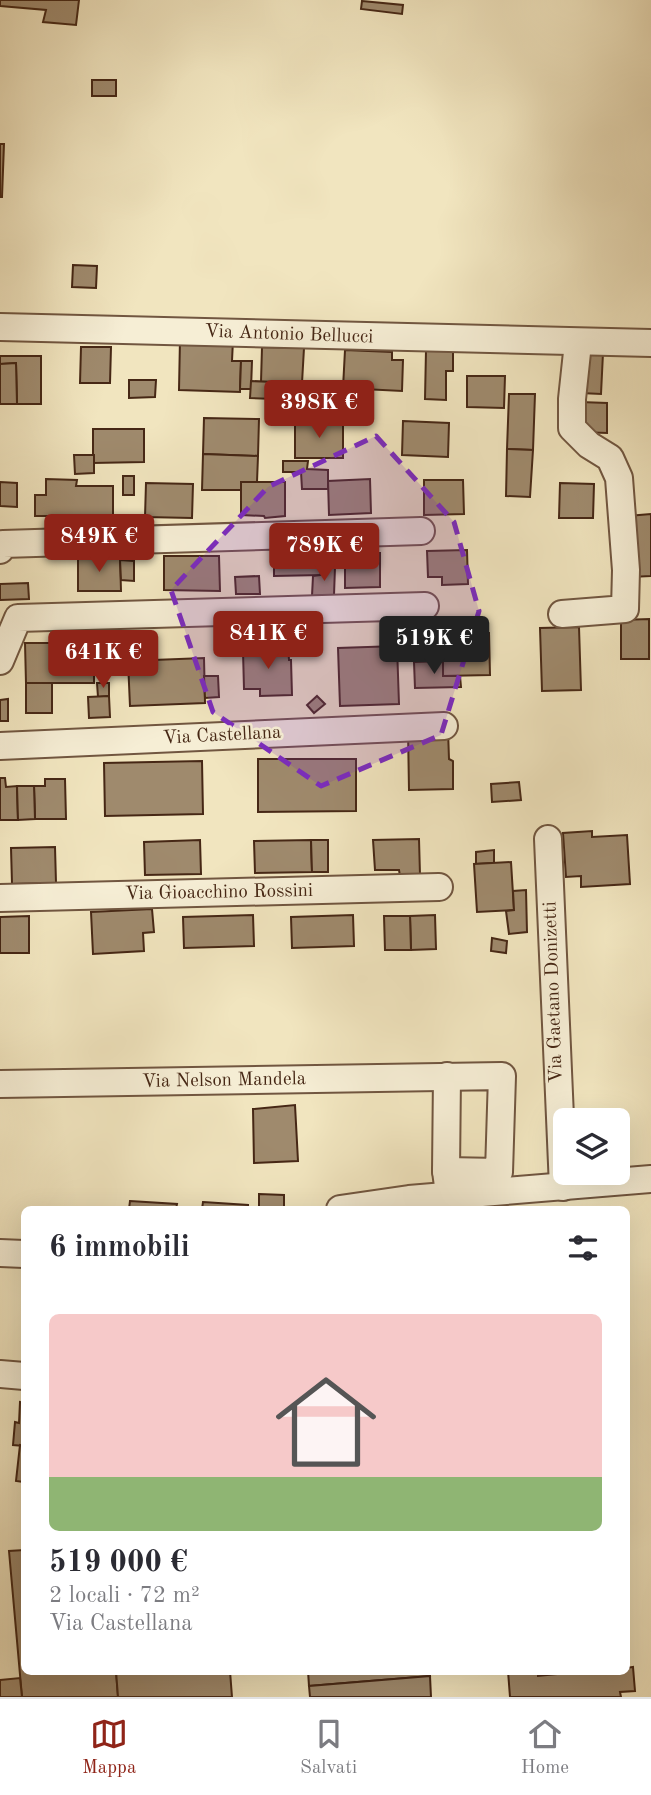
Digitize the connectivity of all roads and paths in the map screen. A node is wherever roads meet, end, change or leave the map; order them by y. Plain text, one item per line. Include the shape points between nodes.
1 (0, 327) edge
2 (578, 343) junction
3 (651, 343) edge
4 (421, 531) dead end
5 (0, 550) edge
6 (425, 606) dead end
7 (562, 614) dead end
8 (0, 661) edge
9 (444, 726) dead end
10 (0, 746) edge
11 (548, 839) dead end
12 (439, 887) dead end
13 (0, 898) edge
14 (447, 1076) junction
15 (0, 1084) edge
16 (651, 1179) edge
17 (448, 1183) junction
18 (563, 1187) junction
19 (361, 1206) edge
20 (0, 1253) edge
21 (21, 1254) edge
22 (0, 1374) edge
23 (21, 1376) edge

1 - 2 street, Via Antonio Bellucci
2 - 3 street, Via Antonio Bellucci
2 - 7 street via 572,428 610,458 619,478 625,608
4 - 5 street via 3,544
6 - 8 street via 18,618
9 - 10 street, Via Castellana
11 - 18 street, Via Gaetano Donizetti
12 - 13 street, Via Gioacchino Rossini
14 - 15 street, Via Nelson Mandela
14 - 17 street
14 - 17 street, Via Nelson Mandela via 502,1076 499,1172
16 - 18 street
17 - 18 street
17 - 19 street via 409,1199
20 - 21 street
22 - 23 street

